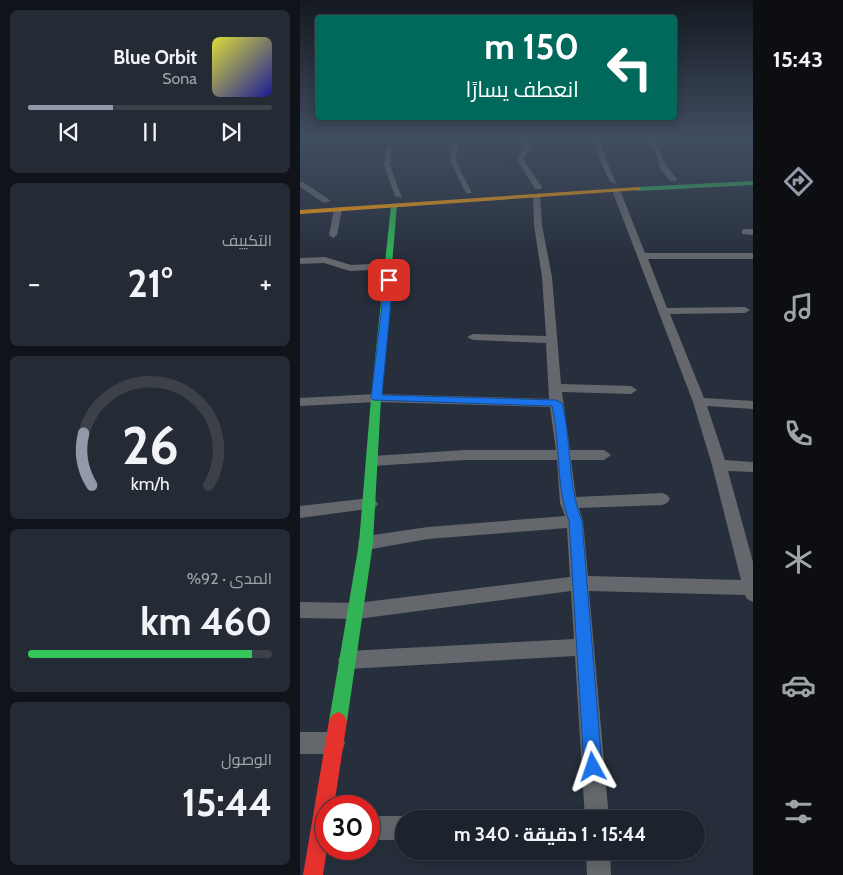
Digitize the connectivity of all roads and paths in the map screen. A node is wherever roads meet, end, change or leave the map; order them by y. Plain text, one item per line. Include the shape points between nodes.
1 (391, 179) edge
2 (463, 179) edge
3 (531, 179) edge
4 (612, 179) edge
5 (672, 179) joint
6 (676, 179) edge
7 (753, 183) edge
8 (300, 184) edge
9 (615, 186) junction
10 (469, 191) junction
11 (538, 191) junction
12 (397, 200) junction
13 (327, 201) junction
14 (300, 204) edge
15 (338, 209) junction
16 (300, 212) edge
17 (333, 235) dead end
18 (641, 256) junction
19 (753, 256) edge
20 (300, 261) edge
21 (390, 266) junction
22 (745, 310) dead end
23 (662, 311) junction
24 (473, 337) dead end
25 (551, 340) junction
26 (631, 390) dead end
27 (556, 396) junction
28 (376, 398) junction
29 (300, 402) edge
30 (699, 402) junction
31 (753, 405) edge
32 (564, 455) junction
33 (604, 455) dead end
34 (373, 461) junction
35 (719, 465) junction
36 (753, 467) edge
37 (662, 499) dead end
38 (568, 503) junction
39 (370, 504) junction
40 (300, 512) edge
41 (575, 521) junction
42 (366, 543) junction
43 (749, 565) edge
44 (578, 584) junction
45 (752, 591) edge
46 (300, 610) edge
47 (357, 612) junction
48 (583, 647) junction
49 (348, 660) junction
50 (300, 743) edge
51 (334, 743) junction
52 (328, 795) edge
53 (596, 810) edge
54 (380, 828) edge
55 (395, 828) edge
56 (317, 860) edge
57 (598, 860) edge
58 (314, 875) edge
59 (599, 875) edge

1 - 12 street
2 - 10 street
3 - 11 street
4 - 9 street
5 - 6 main road
5 - 9 main road
7 - 9 main road
8 - 13 street
9 - 11 main road
9 - 18 street
10 - 11 main road
10 - 12 main road
11 - 12 main road
11 - 25 street via 538,225 547,277
12 - 13 main road
12 - 15 main road
12 - 21 main road
13 - 14 main road
15 - 16 main road
15 - 17 street
18 - 19 street
18 - 23 street
20 - 21 street via 325,260 350,268
21 - 28 main road
22 - 23 street
23 - 30 street
24 - 25 street
25 - 27 street
26 - 27 street
27 - 28 street
27 - 32 street
28 - 29 street
28 - 34 main road
30 - 31 street
30 - 35 street
32 - 33 street
32 - 34 street via 465,455
32 - 38 street
34 - 39 main road
35 - 36 street
35 - 43 street
37 - 38 street
38 - 41 street
39 - 40 street
39 - 42 main road
41 - 42 street via 428,533
41 - 44 street
42 - 47 main road
43 - 45 street
44 - 45 street
44 - 47 street
44 - 48 street
46 - 47 street
47 - 49 main road
48 - 49 street
48 - 53 street
49 - 51 main road
50 - 51 street
51 - 52 main road
54 - 55 street
56 - 58 main road
57 - 59 street

